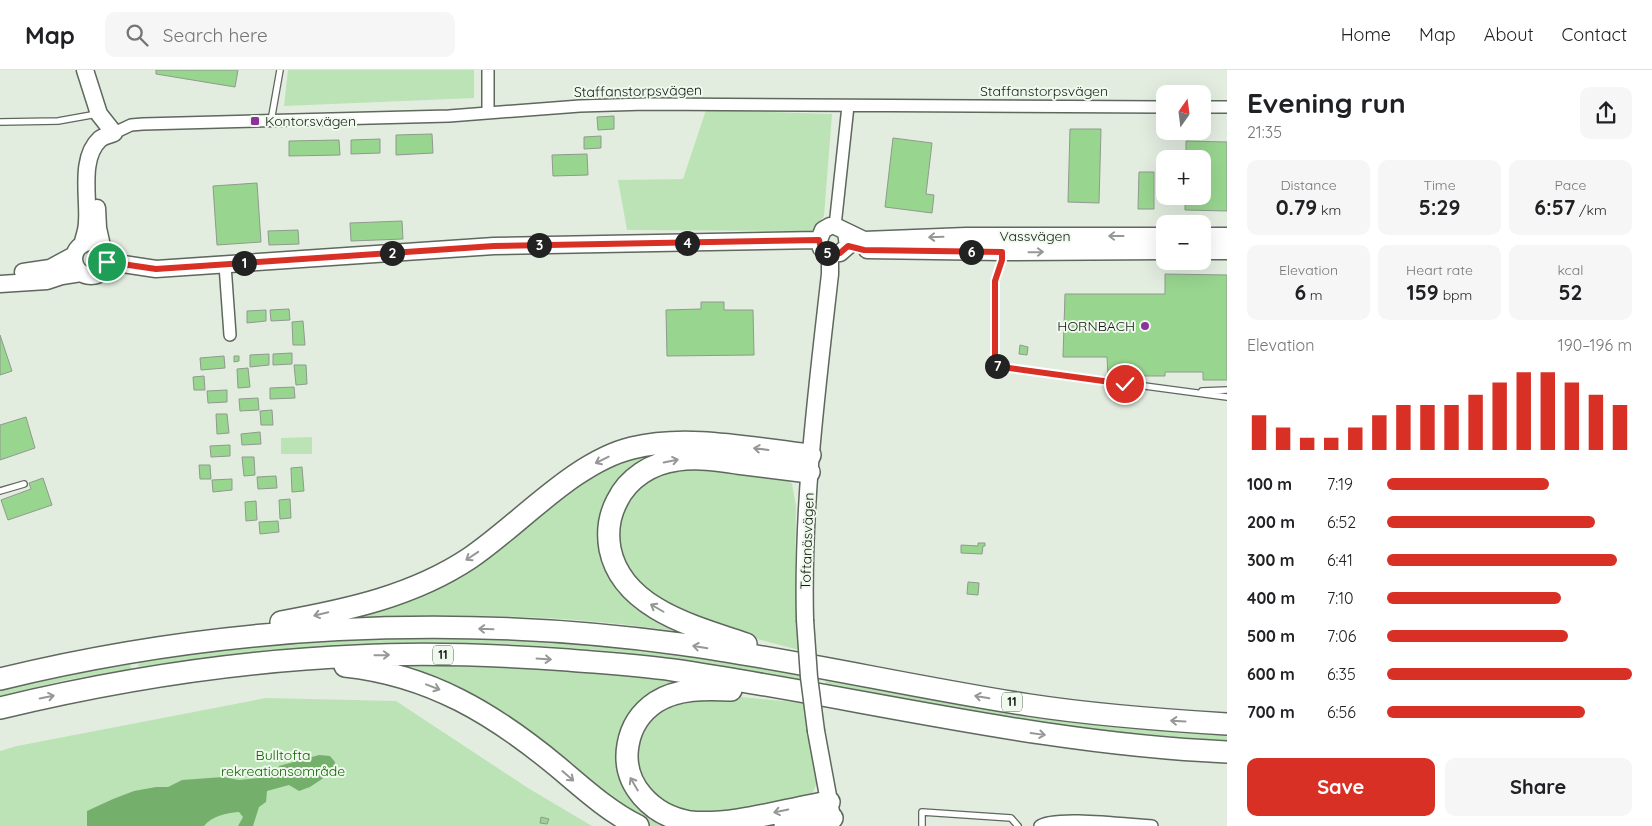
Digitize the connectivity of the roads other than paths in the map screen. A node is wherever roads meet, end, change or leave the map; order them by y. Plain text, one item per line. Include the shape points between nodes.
1 (85, 70) edge
2 (280, 70) edge
3 (488, 70) edge
4 (848, 106) junction
5 (1156, 107) edge
6 (1211, 107) edge
7 (1227, 107) edge
8 (488, 113) junction
9 (99, 114) junction
10 (271, 121) junction
11 (0, 122) edge
12 (114, 132) junction
13 (843, 235) junction
14 (1002, 236) junction
15 (1156, 236) edge
16 (1211, 236) edge
17 (1227, 236) edge
18 (819, 240) junction
19 (78, 250) junction
20 (104, 250) junction
21 (1156, 251) edge
22 (1211, 251) edge
23 (1227, 251) edge
24 (1002, 252) junction
25 (830, 254) junction
26 (225, 265) junction
27 (156, 269) junction
28 (81, 273) junction
29 (100, 273) junction
30 (0, 274) edge
31 (0, 284) edge
32 (230, 335) dead end
33 (1227, 390) edge
34 (1190, 392) junction
35 (1227, 397) edge
36 (809, 464) junction
37 (24, 484) dead end
38 (0, 491) edge
39 (800, 663) junction
40 (55, 666) junction
41 (230, 667) junction
42 (0, 680) edge
43 (0, 708) edge
44 (887, 708) junction
45 (1227, 724) edge
46 (1227, 752) edge
47 (832, 815) edge
48 (638, 826) edge
49 (785, 826) edge
50 (922, 826) edge
51 (1018, 826) edge
52 (1040, 826) edge
53 (1152, 826) edge

1 - 9 street
2 - 10 lane
3 - 8 street
4 - 5 street, Staffanstorpsvägen
4 - 8 street, Staffanstorpsvägen via 646,104
4 - 13 street
6 - 7 street
8 - 10 street, Staffanstorpsvägen
9 - 11 lane via 58,121
9 - 12 street
10 - 12 street, Staffanstorpsvägen via 143,124
12 - 19 street via 97,143 89,162 86,178 87,228
12 - 20 street via 97,174 98,228
14 -> 13 street, Vassvägen via 864,240
13 - 18 street via 830,226 823,230
13 - 24 street, Vassvägen via 864,250
13 - 25 street via 840,253
15 -> 14 street, Vassvägen
14 - 24 lane
16 - 17 street
18 - 25 street via 821,248
18 - 26 street via 494,246
19 - 20 street via 91,242
19 - 28 street via 76,267
19 - 30 street via 58,265 41,271
20 - 27 street via 122,264
20 - 29 street via 107,262
24 -> 21 street, Vassvägen
22 - 23 street
24 - 34 lane via 995,281 995,366
25 - 36 street, Toftanäsvägen
26 - 27 street
26 - 32 street
27 - 29 street via 142,273
28 - 29 street via 90,276
28 - 31 street via 47,281
33 - 34 lane
34 - 35 lane
39 -> 36 highway via 694,627 652,606 632,590 616,568 608,530 613,507 627,485 651,467 663,463 694,458
36 -> 40 highway via 688,443 630,448 579,473 468,559 399,594 316,616 145,641
36 - 47 street, Toftanäsvägen, bridge via 805,620 808,669
37 - 38 lane
39 -> 40 highway, 11 via 597,635 411,627 227,639
45 -> 39 highway, 11 via 1032,706
40 - 42 highway, 11
43 -> 41 highway, 11 via 120,682
41 -> 44 highway, 11 via 358,656 534,658 672,670
41 -> 48 highway via 291,663 347,666 399,675 430,686 505,726 597,800
44 -> 46 highway, 11 via 1085,740
47 -> 44 highway via 707,824 663,813 642,797 630,776 627,751 633,727 656,702 693,690 750,691
47 - 49 highway
50 - 51 lane via 922,812 1011,818
52 - 53 street via 1063,821

